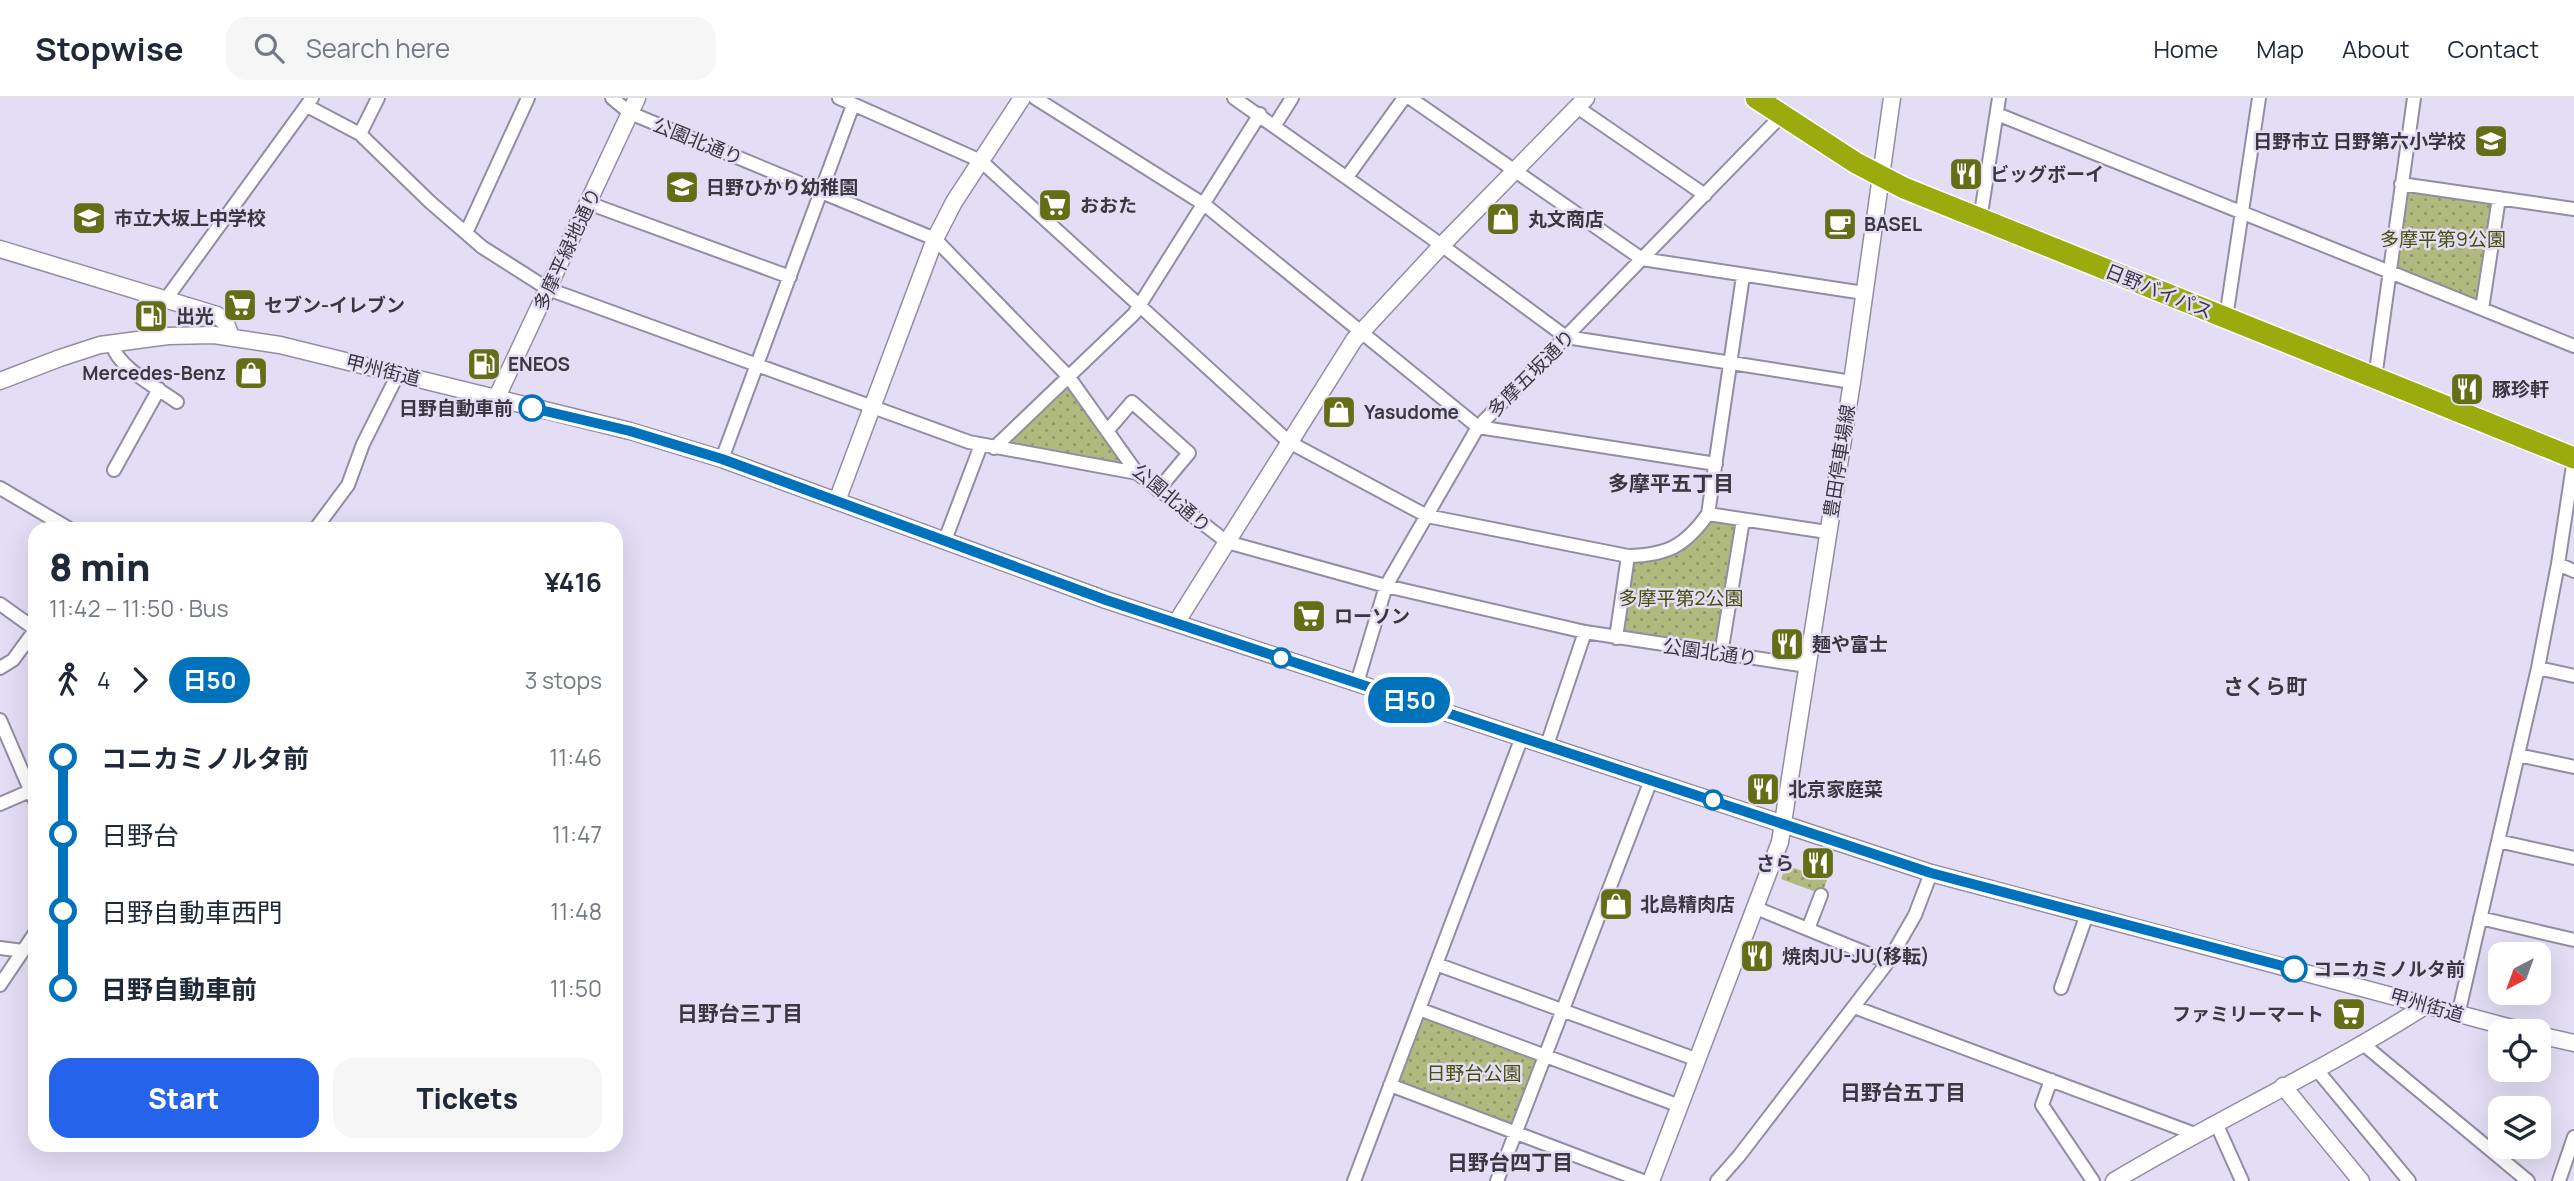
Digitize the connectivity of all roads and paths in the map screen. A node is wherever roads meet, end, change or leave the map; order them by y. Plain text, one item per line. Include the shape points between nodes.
1 (378, 98) edge
2 (528, 98) edge
3 (611, 98) edge
4 (839, 98) edge
5 (1021, 98) edge
6 (1035, 98) edge
7 (1234, 98) edge
8 (1292, 98) edge
9 (1404, 98) edge
10 (1410, 98) edge
11 (1756, 98) edge
12 (1892, 98) edge
13 (1999, 98) edge
14 (2259, 98) edge
15 (2414, 98) edge
16 (310, 102) edge
17 (1581, 102) edge
18 (853, 105) junction
19 (633, 106) edge
20 (1260, 114) junction
21 (1997, 114) junction
22 (1782, 115) junction
23 (1275, 125) junction
24 (360, 134) junction
25 (981, 161) junction
26 (1514, 171) junction
27 (1347, 177) junction
28 (1880, 177) junction
29 (2402, 184) junction
30 (821, 192) junction
31 (1705, 195) junction
32 (2498, 198) junction
33 (588, 204) junction
34 (1205, 205) junction
35 (2574, 209) edge
36 (2242, 212) junction
37 (1980, 219) junction
38 (466, 233) junction
39 (936, 239) junction
40 (1442, 245) junction
41 (0, 250) edge
42 (1642, 259) junction
43 (2388, 271) junction
44 (1743, 276) junction
45 (790, 277) junction
46 (548, 289) junction
47 (1864, 293) junction
48 (166, 299) junction
49 (1139, 307) junction
50 (2483, 309) junction
51 (2226, 318) junction
52 (1360, 331) junction
53 (232, 337) junction
54 (1566, 337) junction
55 (113, 343) junction
56 (2574, 346) edge
57 (1732, 363) junction
58 (757, 364) junction
59 (398, 374) junction
60 (1068, 376) junction
61 (2375, 378) junction
62 (0, 381) edge
63 (1852, 382) junction
64 (159, 389) junction
65 (496, 399) junction
66 (177, 402) dead end
67 (873, 408) junction
68 (1478, 427) junction
69 (1107, 431) junction
70 (1289, 442) junction
71 (988, 447) junction
72 (722, 459) junction
73 (2574, 459) edge
74 (1716, 464) junction
75 (114, 470) dead end
76 (1137, 473) junction
77 (0, 488) edge
78 (1158, 490) junction
79 (837, 501) junction
80 (1709, 514) junction
81 (1427, 516) junction
82 (1743, 520) junction
83 (58, 522) edge
84 (320, 522) edge
85 (1827, 532) junction
86 (945, 540) junction
87 (1227, 542) junction
88 (1628, 556) junction
89 (2558, 564) junction
90 (2574, 571) edge
91 (1386, 586) junction
92 (0, 604) edge
93 (1176, 623) junction
94 (28, 625) edge
95 (1585, 632) junction
96 (1616, 638) junction
97 (28, 640) edge
98 (1721, 654) junction
99 (1807, 666) junction
100 (0, 668) edge
101 (2538, 668) junction
102 (2574, 676) edge
103 (1357, 683) junction
104 (0, 720) edge
105 (1522, 737) junction
106 (4, 744) edge
107 (1548, 746) junction
108 (2518, 754) junction
109 (2574, 767) edge
110 (1651, 780) junction
111 (28, 787) edge
112 (28, 797) edge
113 (0, 804) edge
114 (1783, 823) junction
115 (2498, 841) junction
116 (2574, 858) edge
117 (1931, 873) junction
118 (1821, 895) dead end
119 (1756, 908) junction
120 (2087, 914) junction
121 (2480, 918) junction
122 (1808, 929) junction
123 (2574, 940) edge
124 (28, 944) edge
125 (0, 948) edge
126 (23, 951) junction
127 (1888, 962) junction
128 (1436, 964) junction
129 (0, 985) edge
130 (2062, 988) dead end
131 (2425, 1006) junction
132 (1854, 1007) junction
133 (1419, 1009) junction
134 (1562, 1010) junction
135 (2458, 1015) junction
136 (2488, 1022) edge
137 (2551, 1038) edge
138 (2574, 1043) edge
139 (2363, 1044) junction
140 (1545, 1056) junction
141 (1698, 1060) junction
142 (2317, 1070) junction
143 (2051, 1080) junction
144 (1391, 1085) junction
145 (2283, 1086) junction
146 (1680, 1106) junction
147 (2216, 1123) junction
148 (1516, 1133) junction
149 (2195, 1134) junction
150 (2574, 1137) edge
151 (1354, 1181) edge
152 (1497, 1181) edge
153 (1643, 1181) edge
154 (1651, 1181) edge
155 (1717, 1181) edge
156 (2093, 1181) edge
157 (2114, 1181) edge
158 (2242, 1181) edge
159 (2361, 1181) edge
160 (2409, 1181) edge
161 (2529, 1181) edge
162 (2559, 1181) edge

1 - 24 street
2 - 38 street
3 - 19 street, 公園北通り
4 - 18 street
5 - 25 main road
6 - 34 street
7 - 20 street
8 - 23 street
9 - 27 street
10 - 26 street
11 - 22 highway, 日野バイパス
12 - 28 main road, 豊田停車場線
13 - 21 street
14 - 36 street
15 - 29 street
16 - 24 street
16 - 48 street
17 - 26 main road
17 - 31 street
18 - 25 street
18 - 30 street
19 - 30 street, 公園北通り
19 - 33 main road, 多摩平緑地通り
20 - 23 street
20 - 34 street
21 - 36 street
21 - 37 street
22 - 28 highway, 日野バイパス
22 - 31 street, 多摩五坂通り
23 - 27 street
24 - 38 street
25 - 39 main road
25 - 49 street
26 - 40 main road
26 - 42 street
27 - 40 street
28 - 37 highway, 日野バイパス
28 - 47 main road, 豊田停車場線
29 - 32 street
29 - 43 street
30 - 39 street, 公園北通り
30 - 45 street
31 - 42 street, 多摩五坂通り
32 - 35 street
32 - 50 street
33 - 45 street
33 - 46 main road, 多摩平緑地通り
34 - 49 street
34 - 52 street
36 - 43 street
36 - 51 street
37 - 51 highway, 日野バイパス
38 - 46 street
39 - 60 street, 公園北通り
39 - 67 main road
40 - 52 main road
40 - 54 street
41 - 48 main road
42 - 44 street
42 - 54 street, 多摩五坂通り
43 - 50 street
43 - 61 street
44 - 47 street
44 - 57 street
45 - 58 street
46 - 58 street
46 - 65 main road, 多摩平緑地通り
47 - 63 main road, 豊田停車場線
48 - 53 main road via 217,315
49 - 60 street
49 - 70 street
50 - 56 street
51 - 61 highway, 日野バイパス
52 - 68 street
52 - 70 main road
53 - 55 main road, 甲州街道 via 168,336
53 - 59 main road, 甲州街道
54 - 57 street
54 - 68 street, 多摩五坂通り
55 - 62 main road, 甲州街道
55 - 64 street via 126,366
57 - 63 street
57 - 74 street
58 - 67 street
58 - 72 street
59 - 65 main road, 甲州街道
59 - 84 street via 348,485
60 - 69 street, 公園北通り
60 - 71 street
61 - 73 highway, 日野バイパス
63 - 85 main road, 豊田停車場線
64 - 66 street
64 - 75 street
65 - 72 main road, 甲州街道
67 - 71 street
67 - 79 main road
68 - 74 street
68 - 81 street, 多摩五坂通り
69 - 76 street, 公園北通り
69 - 78 street via 1132,402 1189,453
70 - 81 street
70 - 87 main road
71 - 76 street
71 - 86 street
72 - 79 main road, 甲州街道
73 - 89 street
74 - 80 street
76 - 78 street, 公園北通り
77 - 83 street
78 - 87 street, 公園北通り
79 - 86 main road, 甲州街道
80 - 82 street
80 - 88 street via 1694,534 1674,548
81 - 88 street
81 - 91 street, 多摩五坂通り
82 - 85 street
82 - 98 street
85 - 99 main road, 豊田停車場線
86 - 93 main road, 甲州街道
87 - 91 street, 公園北通り
87 - 93 main road
88 - 96 street
89 - 90 street
89 - 101 street
91 - 95 street, 公園北通り
91 - 103 street, 多摩五坂通り
92 - 94 street
93 - 103 main road, 甲州街道
95 - 96 street, 公園北通り
95 - 107 street
96 - 98 street, 公園北通り
97 - 100 street via 13,660
98 - 99 street, 公園北通り
99 - 114 main road, 豊田停車場線
101 - 102 street
101 - 108 street
103 - 105 main road, 甲州街道
104 - 106 street
105 - 107 main road, 甲州街道
105 - 128 street
106 - 111 street
107 - 110 main road, 甲州街道
108 - 109 street
108 - 115 street
110 - 114 main road, 甲州街道
110 - 134 street
112 - 113 street
114 - 117 main road, 甲州街道
114 - 119 main road, 豊田停車場線 via 1778,853
115 - 116 street
115 - 121 street
117 - 120 main road, 甲州街道
117 - 127 street via 1915,915
118 - 122 street
119 - 122 street
119 - 141 main road, 豊田停車場線
120 - 130 street
120 - 131 main road, 甲州街道
121 - 123 street
121 - 135 street
122 - 127 street
124 - 126 street
125 - 126 street
126 - 129 street
127 - 132 street
128 - 133 street
128 - 134 street
131 - 135 main road, 甲州街道
131 - 139 main road
132 - 143 street
132 - 155 street
133 - 140 street
133 - 144 street
134 - 140 street
134 - 141 street
135 - 136 main road, 甲州街道
137 - 138 main road
139 - 142 main road
139 - 161 street
140 - 146 street
140 - 148 street
141 - 146 main road, 豊田停車場線
142 - 145 main road
142 - 160 street
143 - 149 street
143 - 156 street via 2042,1105
144 - 148 street
144 - 151 street
145 - 147 main road
145 - 159 main road
146 - 154 main road, 豊田停車場線
147 - 149 main road
147 - 158 street
148 - 152 street
148 - 153 street
149 - 157 main road
150 - 162 street

